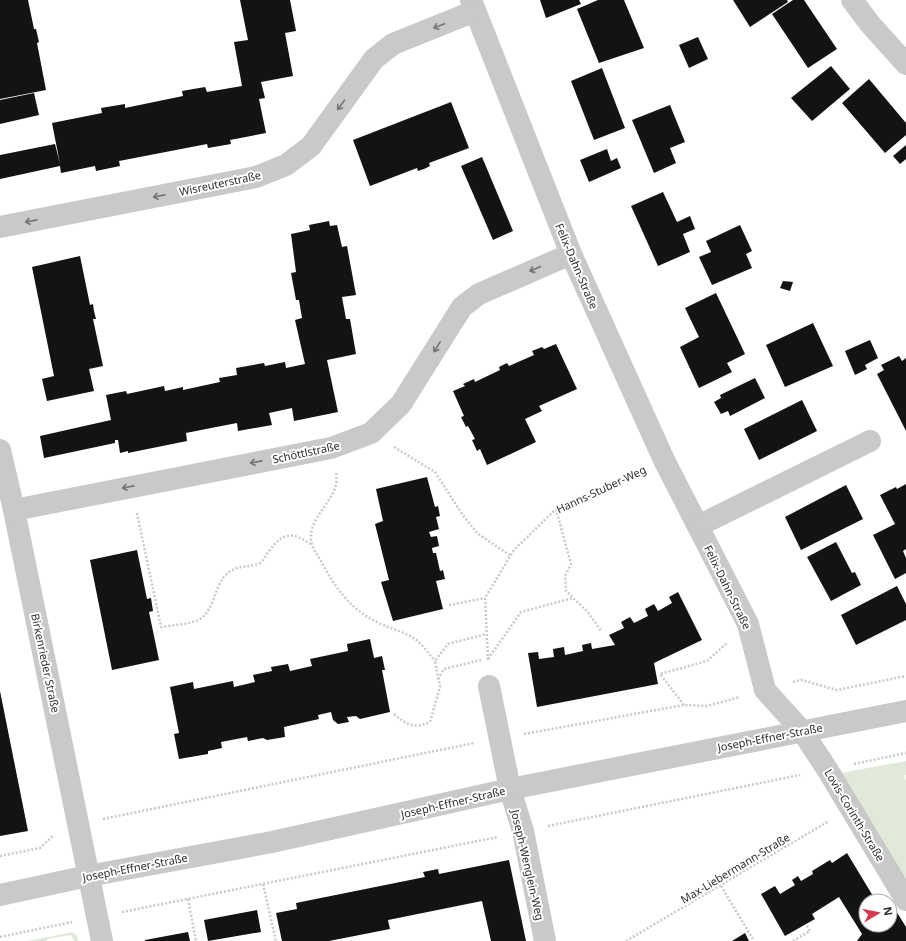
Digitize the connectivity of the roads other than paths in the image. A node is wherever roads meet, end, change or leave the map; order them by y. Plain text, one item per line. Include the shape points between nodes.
1 (852, 0) edge
2 (473, 5) edge
3 (906, 64) edge
4 (0, 227) edge
5 (571, 254) junction
6 (870, 441) dead end
7 (0, 450) edge
8 (14, 510) junction
9 (698, 526) junction
10 (489, 686) road end
11 (906, 711) edge
12 (802, 731) junction
13 (510, 789) junction
14 (88, 876) junction
15 (0, 895) edge
16 (906, 900) edge
17 (102, 941) edge
18 (545, 941) edge

1 - 3 street
2 -> 4 street, Wisreuterstraße via 394,44 374,59 311,146 286,165 256,177
2 - 5 street, Felix-Dahn-Straße
5 -> 8 street, Schöttlstraße via 479,294 462,307 401,404 371,433 331,448
5 - 9 street, Felix-Dahn-Straße via 664,460
6 - 9 street
7 - 8 street, Birkenrieder Straße
8 - 14 street, Birkenrieder Straße
9 - 12 street, Felix-Dahn-Straße via 748,624 765,690
10 - 13 street
11 - 12 street, Joseph-Effner-Straße
12 - 13 street, Joseph-Effner-Straße
12 - 16 street, Lovis-Corinth-Straße via 852,808
13 - 14 street, Joseph-Effner-Straße via 272,842
13 - 18 street, Joseph-Wenglein-Weg via 523,832
14 - 15 street, Joseph-Effner-Straße
14 - 17 street, Birkenrieder Straße

